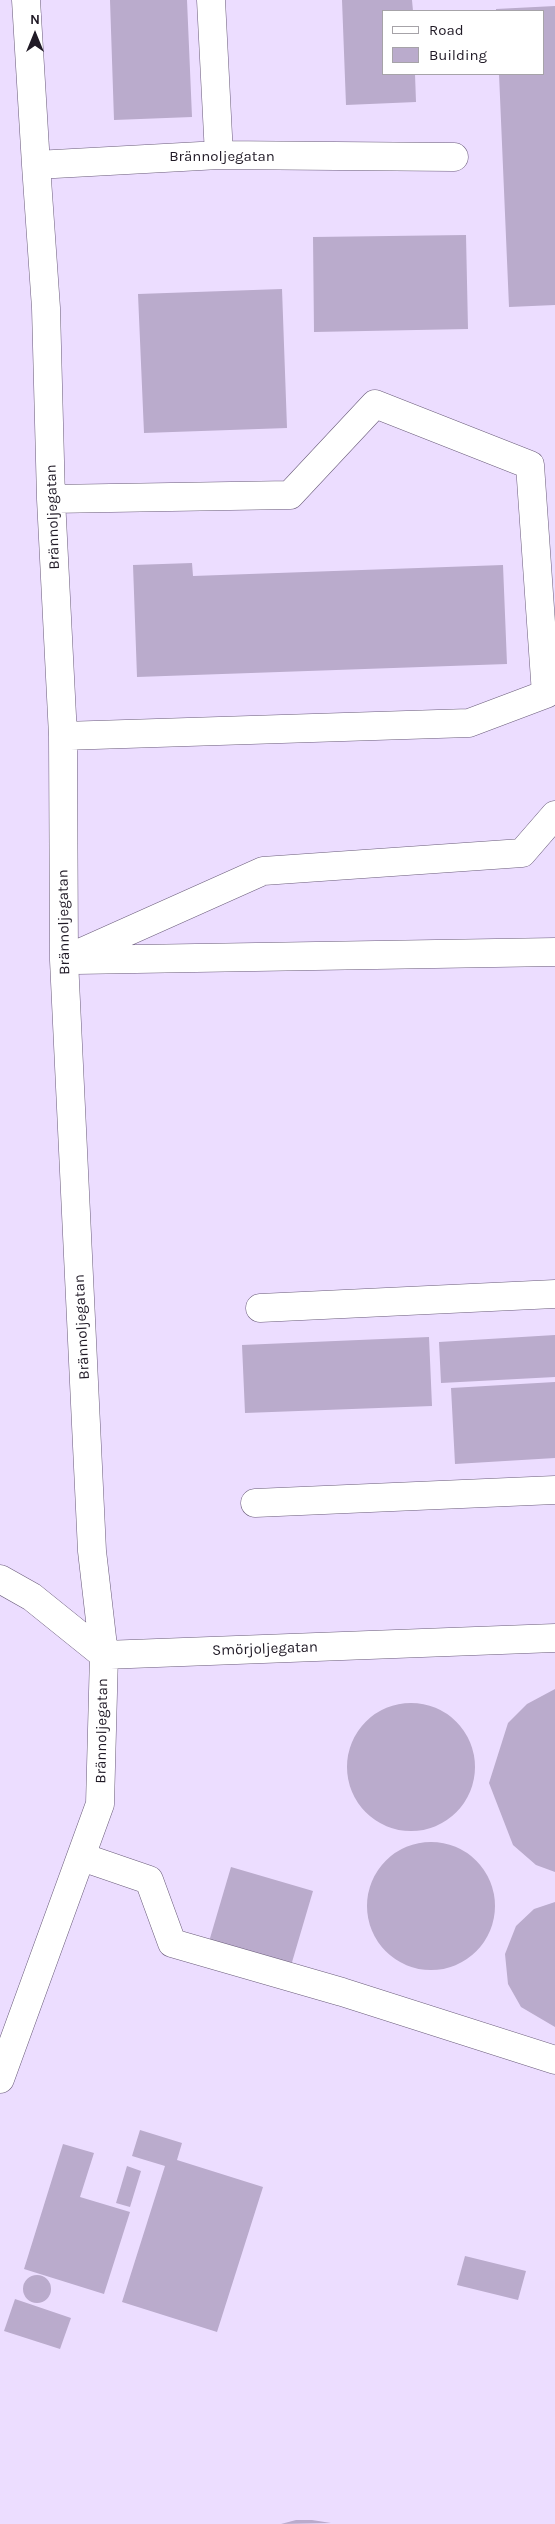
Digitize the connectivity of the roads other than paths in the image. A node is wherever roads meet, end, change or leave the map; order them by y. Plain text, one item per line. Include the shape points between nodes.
1 (26, 0) edge
2 (211, 0) edge
3 (219, 155) junction
4 (454, 158) dead end
5 (36, 165) junction
6 (51, 499) junction
7 (63, 736) junction
8 (555, 815) edge
9 (555, 952) edge
10 (64, 960) junction
11 (555, 1294) edge
12 (260, 1308) dead end
13 (555, 1490) edge
14 (255, 1503) dead end
15 (0, 1579) edge
16 (555, 1638) edge
17 (104, 1655) junction
18 (82, 1857) junction
19 (555, 2060) edge
20 (0, 2079) edge

1 - 5 lane
2 - 3 lane
3 - 4 lane, Brännoljegatan
3 - 5 lane, Brännoljegatan
5 - 6 lane, Brännoljegatan via 46,299
6 - 7 lane, Brännoljegatan
6 - 7 lane via 290,495 375,404 530,465 546,694 469,723
7 - 10 lane, Brännoljegatan
8 - 10 lane via 522,853 263,871
9 - 10 lane
10 - 17 lane, Brännoljegatan via 92,1551
11 - 12 lane
13 - 14 lane
15 - 17 lane via 32,1597
16 - 17 lane, Smörjoljegatan
17 - 18 lane, Brännoljegatan via 100,1804
18 - 19 lane via 148,1880 172,1943 342,1992
18 - 20 lane, Brännoljegatan

